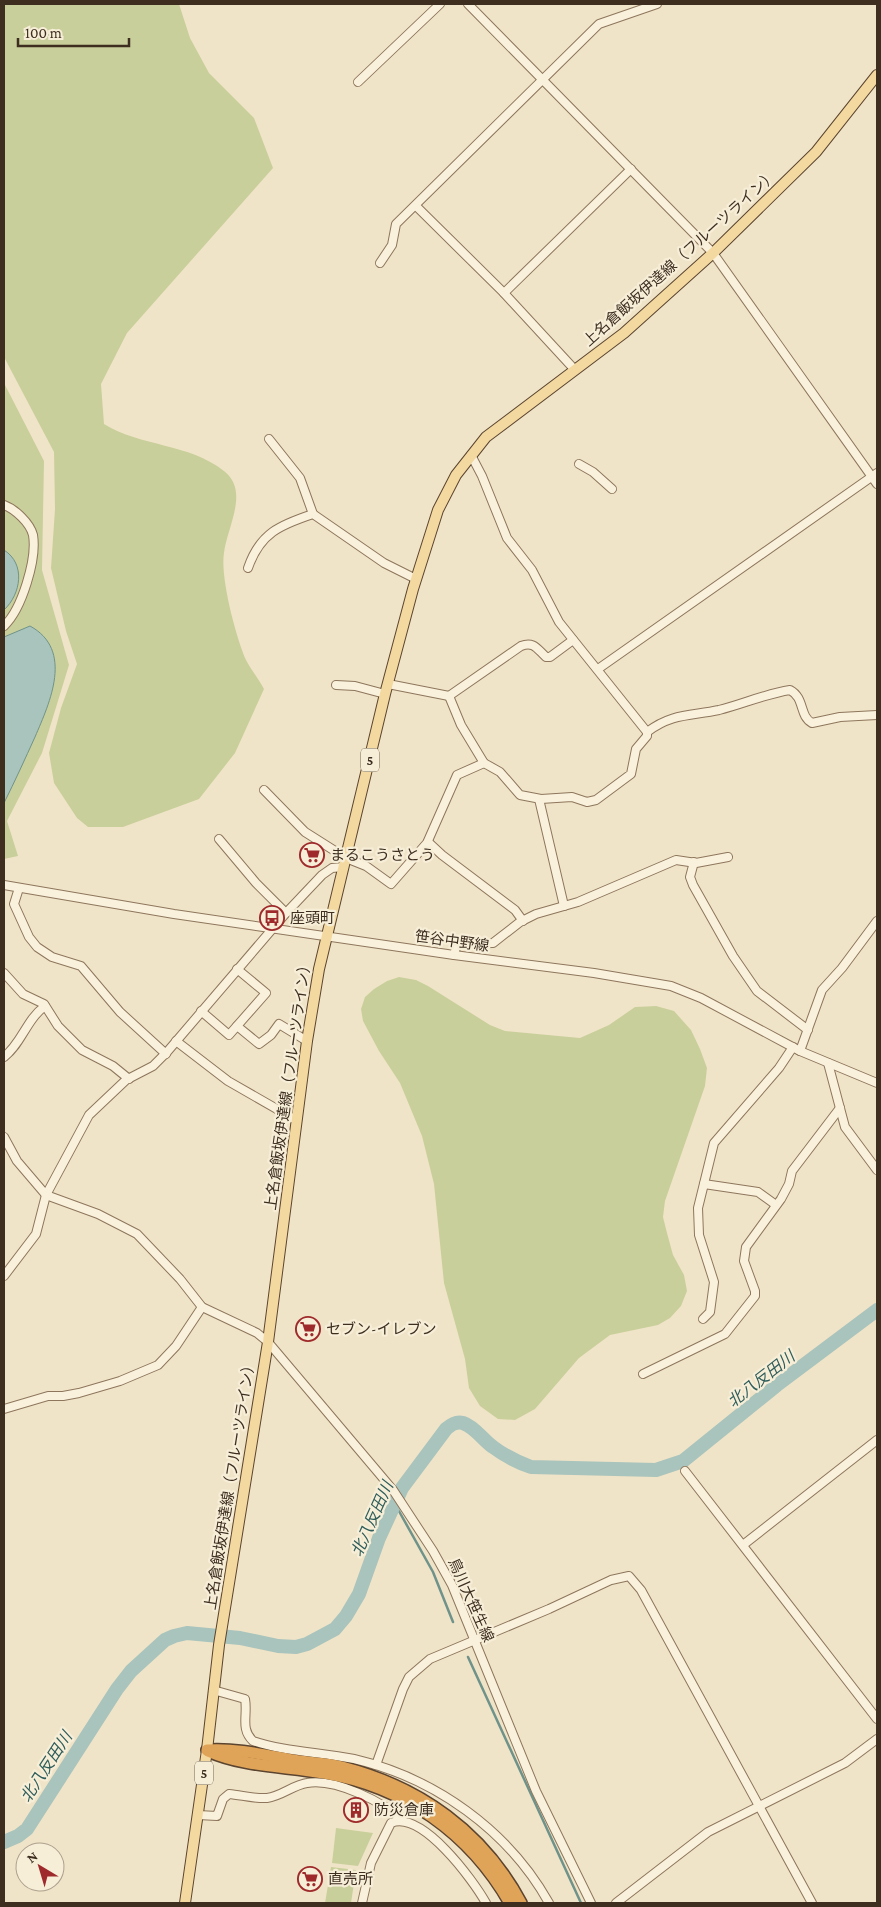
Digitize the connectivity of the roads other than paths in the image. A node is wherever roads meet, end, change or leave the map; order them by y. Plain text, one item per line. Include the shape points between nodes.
1 (440, 4) edge
2 (468, 4) edge
3 (657, 4) edge
4 (877, 75) edge
5 (542, 79) junction
6 (358, 82) dead end
7 (631, 169) junction
8 (416, 206) junction
9 (713, 252) junction
10 (380, 263) dead end
11 (504, 293) junction
12 (575, 370) junction
13 (269, 439) dead end
14 (471, 455) junction
15 (579, 464) dead end
16 (875, 475) edge
17 (877, 484) edge
18 (612, 490) dead end
19 (4, 505) edge
20 (313, 514) junction
21 (248, 568) dead end
22 (416, 579) junction
23 (4, 626) edge
24 (573, 640) junction
25 (598, 669) junction
26 (336, 685) dead end
27 (387, 689) junction
28 (449, 696) junction
29 (877, 715) edge
30 (647, 732) junction
31 (484, 763) junction
32 (264, 790) dead end
33 (539, 799) junction
34 (219, 839) dead end
35 (428, 842) junction
36 (728, 857) dead end
37 (694, 862) junction
38 (345, 863) junction
39 (4, 885) edge
40 (19, 888) junction
41 (564, 906) junction
42 (286, 913) junction
43 (523, 921) junction
44 (877, 921) edge
45 (272, 928) junction
46 (326, 937) junction
47 (454, 955) junction
48 (237, 970) junction
49 (4, 973) edge
50 (45, 1006) junction
51 (201, 1011) junction
52 (237, 1026) junction
53 (808, 1030) junction
54 (176, 1041) junction
55 (306, 1041) junction
56 (796, 1049) junction
57 (166, 1054) junction
58 (4, 1057) edge
59 (828, 1063) junction
60 (129, 1078) junction
61 (877, 1083) edge
62 (840, 1108) junction
63 (296, 1120) junction
64 (4, 1136) edge
65 (877, 1170) edge
66 (704, 1184) junction
67 (46, 1195) junction
68 (776, 1205) junction
69 (4, 1276) edge
70 (202, 1307) junction
71 (704, 1320) dead end
72 (268, 1342) junction
73 (643, 1374) dead end
74 (4, 1400) edge
75 (4, 1408) edge
76 (877, 1440) edge
77 (685, 1471) dead end
78 (743, 1545) junction
79 (475, 1641) junction
80 (213, 1690) junction
81 (877, 1719) edge
82 (877, 1739) edge
83 (207, 1750) junction
84 (376, 1766) junction
85 (759, 1805) junction
86 (198, 1815) junction
87 (403, 1821) junction
88 (185, 1903) edge
89 (362, 1903) edge
90 (486, 1903) edge
91 (510, 1903) edge
92 (521, 1903) edge
93 (549, 1903) edge
94 (591, 1903) edge
95 (616, 1903) edge
96 (812, 1903) edge

1 - 6 street
2 - 5 street
3 - 5 street via 599,24
4 - 9 main road, 上名倉飯坂伊達線（フルーツライン） / 5 via 816,152
5 - 7 street
5 - 8 street
7 - 9 street
7 - 11 street
8 - 10 street via 396,224 392,245
8 - 11 street
9 - 12 main road, 上名倉飯坂伊達線（フルーツライン） / 5 via 624,333
9 - 16 street
11 - 12 street
12 - 14 main road, 上名倉飯坂伊達線（フルーツライン） / 5 via 497,427
13 - 20 street via 300,478
14 - 22 main road, 上名倉飯坂伊達線（フルーツライン） / 5 via 442,500
14 - 24 street via 507,538 532,570 559,622
15 - 18 street
16 - 17 street
16 - 25 street
19 - 23 street via 21,517 33,537 23,592 13,617
20 - 21 street via 273,530 260,545
20 - 22 street via 384,563
22 - 27 main road, 上名倉飯坂伊達線（フルーツライン） / 5
24 - 25 street
24 - 28 street via 550,657 533,644 521,646
25 - 30 street
26 - 27 street
27 - 28 street
27 - 38 main road, 上名倉飯坂伊達線（フルーツライン） / 5
28 - 31 street via 461,726
29 - 30 street via 812,723 806,719 798,696 790,690 719,710 672,717
30 - 33 street via 636,749 631,774 596,800 587,802 572,797
31 - 33 street via 500,772 518,794
31 - 35 street via 457,775
32 - 38 street via 305,832
33 - 41 street
34 - 42 street via 256,884
35 - 38 street via 391,884 366,866
35 - 43 street via 515,910
36 - 37 street
37 - 41 street via 676,860 622,885
37 - 53 street via 690,877 693,885 733,956 758,991
38 - 42 street via 322,875
38 - 46 main road, 上名倉飯坂伊達線（フルーツライン） / 5
39 - 40 street, 笹谷中野線
40 - 45 street, 笹谷中野線
40 - 57 street via 14,904 29,937 52,956 81,966 120,1012
41 - 43 street
42 - 45 street
43 - 47 street via 493,943 457,944
44 - 53 street via 822,990
45 - 46 street, 笹谷中野線
45 - 48 street
46 - 47 street, 笹谷中野線
46 - 55 main road, 上名倉飯坂伊達線（フルーツライン） / 5
47 - 56 street, 笹谷中野線 via 671,986 701,998
48 - 51 street
48 - 52 street via 266,994
49 - 50 street via 23,994
50 - 58 street via 31,1018 16,1046
50 - 60 street via 58,1026 82,1050
51 - 52 street via 229,1035
51 - 54 street
52 - 55 street via 259,1044 279,1024
53 - 56 street
54 - 57 street
54 - 63 street via 228,1081
55 - 63 main road, 上名倉飯坂伊達線（フルーツライン） / 5
56 - 59 street, 笹谷中野線
56 - 66 street via 714,1143
57 - 60 street via 153,1066
59 - 61 street, 笹谷中野線
59 - 62 street
60 - 67 street via 89,1116
62 - 65 street via 845,1127
62 - 68 street via 792,1171 789,1184
63 - 72 main road, 上名倉飯坂伊達線（フルーツライン） / 5
64 - 67 street via 17,1161
66 - 68 street via 758,1192
66 - 71 street via 698,1208 699,1235 714,1282 710,1312
67 - 69 street via 36,1234
67 - 70 street via 98,1214 138,1234
68 - 73 street via 750,1240 744,1254 755,1296 734,1325 695,1351
70 - 72 street, 鳥川大笹生線 via 257,1333
70 - 75 street via 176,1346 158,1364 120,1381 79,1393 48,1396
72 - 79 street, 鳥川大笹生線 via 402,1502 452,1585
72 - 80 main road, 上名倉飯坂伊達線（フルーツライン） / 5
74 - 75 street
76 - 78 street
77 - 78 street
78 - 81 street
79 - 84 street via 430,1659 409,1677
79 - 85 street via 618,1577 633,1578
79 - 94 street, 鳥川大笹生線 via 536,1791
80 - 83 main road, 上名倉飯坂伊達線（フルーツライン） / 5
80 - 84 street via 246,1699 245,1727 253,1742
82 - 85 street via 845,1763
83 - 86 main road, 上名倉飯坂伊達線（フルーツライン） / 5
83 - 91 highway via 228,1760 350,1779 406,1800 459,1837
83 - 92 highway via 227,1749 342,1767 400,1787 465,1829 503,1873
84 - 93 street via 422,1783 460,1805 514,1856
85 - 95 street via 708,1832
85 - 96 street
86 - 87 street via 217,1816 223,1799 229,1794 268,1798 308,1782 359,1793 393,1810
86 - 88 main road, 上名倉飯坂伊達線（フルーツライン） / 5
87 - 89 street via 391,1823 380,1844 365,1882
87 - 90 street via 420,1828 444,1848

